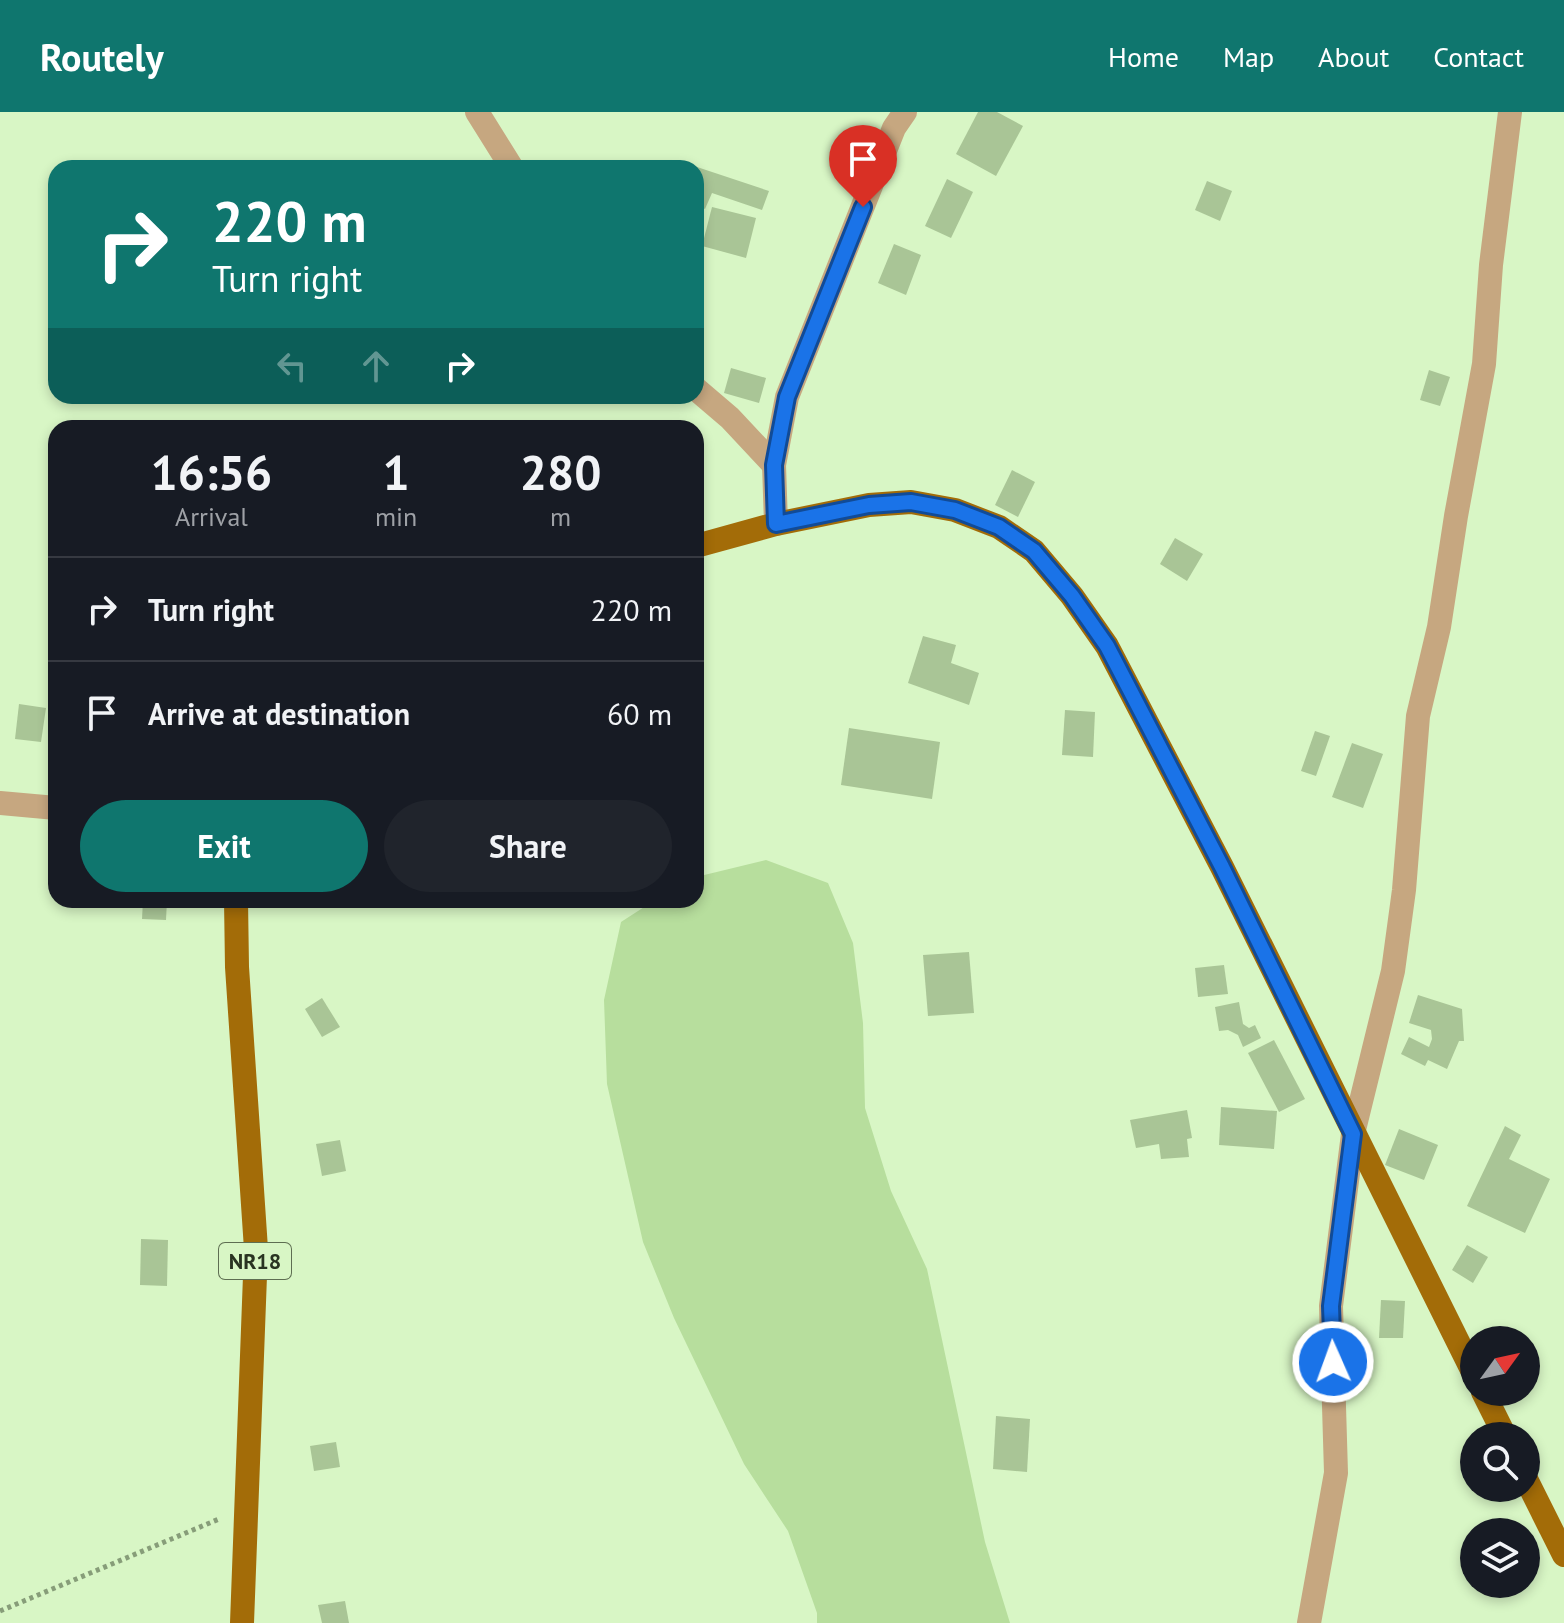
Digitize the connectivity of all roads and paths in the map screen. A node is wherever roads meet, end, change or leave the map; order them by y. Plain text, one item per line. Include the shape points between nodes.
1 (477, 112) edge
2 (905, 112) edge
3 (1510, 112) edge
4 (507, 160) edge
5 (704, 396) edge
6 (774, 465) junction
7 (776, 524) junction
8 (704, 544) edge
9 (0, 803) edge
10 (48, 807) edge
11 (236, 908) edge
12 (1353, 1134) junction
13 (1460, 1346) edge
14 (1538, 1502) edge
15 (246, 1508) junction
16 (1564, 1555) edge
17 (0, 1611) edge
18 (242, 1623) edge
19 (1309, 1623) edge

1 - 4 street
2 - 6 street via 894,128 787,397
3 - 12 street via 1484,364 1439,627 1418,716 1393,971
5 - 6 street
6 - 7 street
7 - 8 main road
7 - 12 main road via 911,502 955,510 999,527 1034,551 1107,646
9 - 10 street
11 - 15 main road, NR18 via 256,1249
12 - 13 main road
12 - 19 street via 1331,1306 1336,1473
14 - 16 main road
15 - 17 path
15 - 18 main road, NR18

